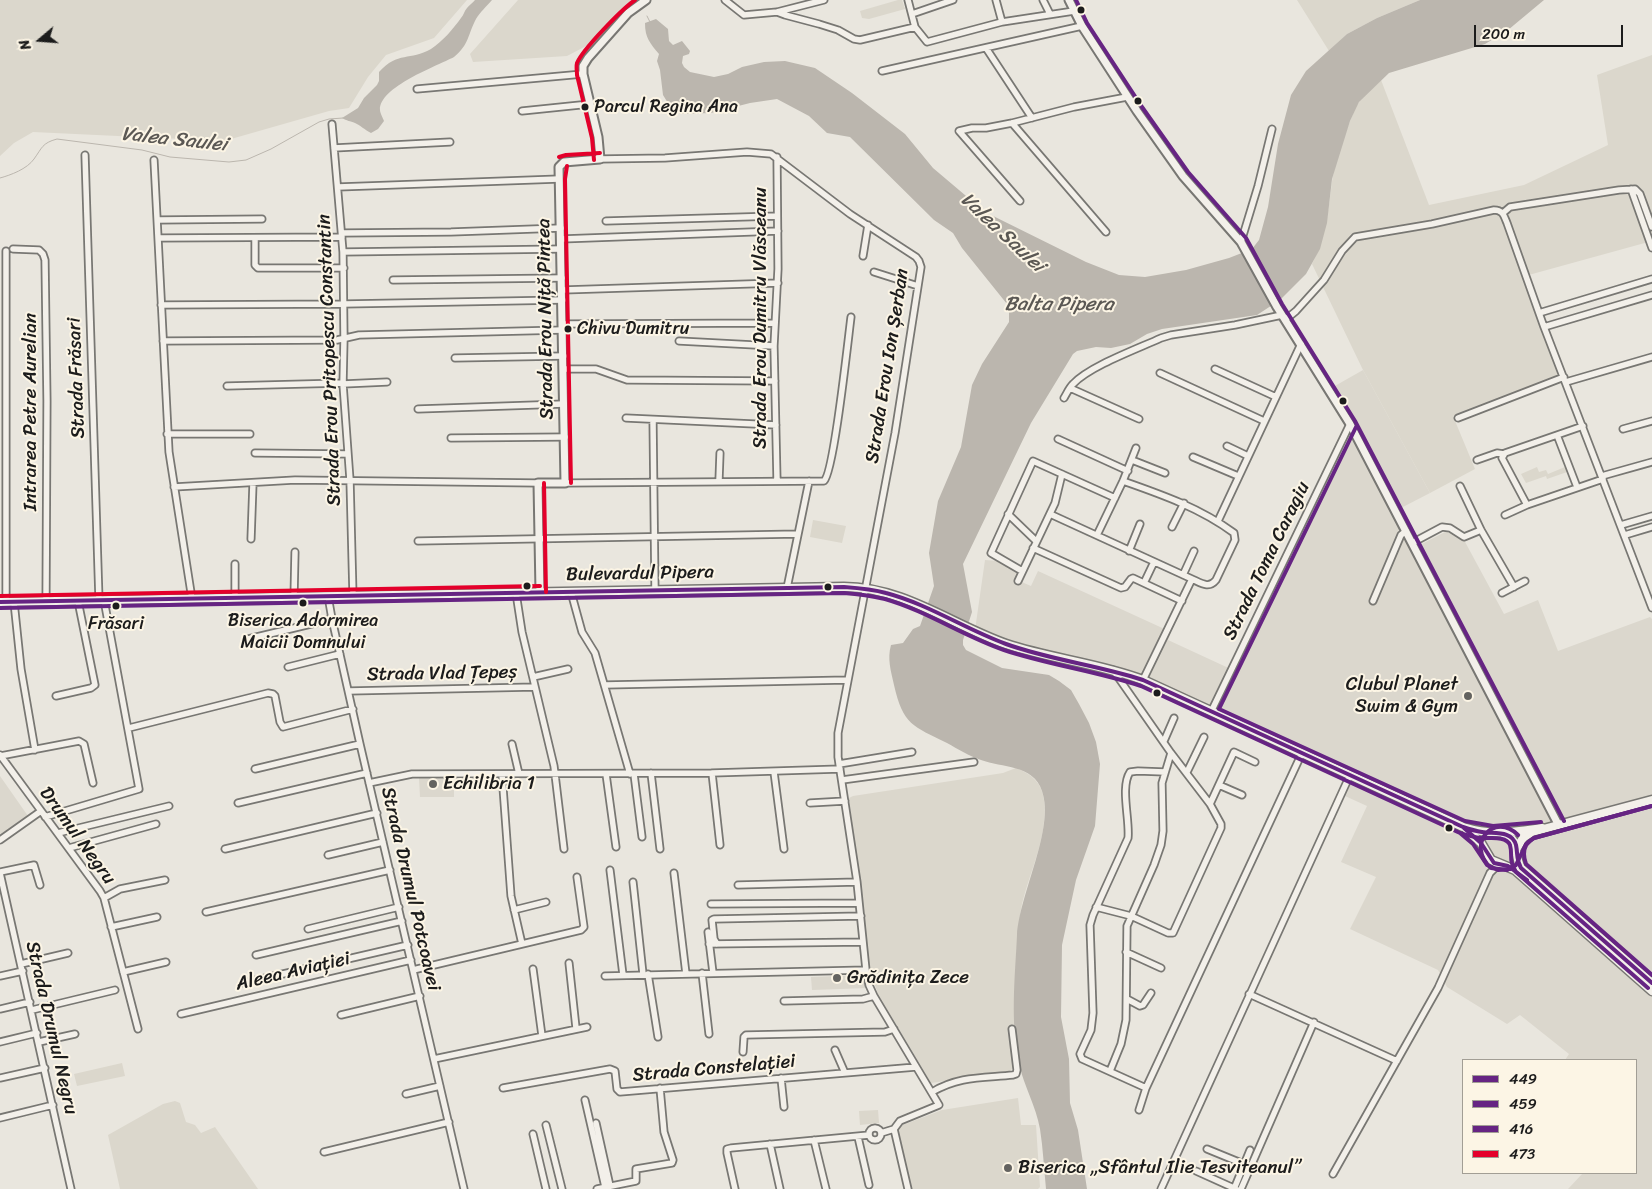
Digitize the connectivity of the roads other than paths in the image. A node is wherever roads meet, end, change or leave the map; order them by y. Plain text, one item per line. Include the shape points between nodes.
1 (646, 0) edge
2 (725, 0) edge
3 (824, 0) edge
4 (908, 0) edge
5 (952, 0) edge
6 (996, 0) edge
7 (1043, 0) edge
8 (1071, 1) edge
9 (1074, 11) junction
10 (777, 12) junction
11 (912, 14) junction
12 (1050, 14) junction
13 (1002, 22) junction
14 (1082, 26) junction
15 (915, 27) junction
16 (986, 48) junction
17 (882, 71) dead end
18 (583, 74) junction
19 (417, 89) dead end
20 (1127, 97) junction
21 (590, 104) junction
22 (522, 112) dead end
23 (1032, 118) junction
24 (1012, 123) junction
25 (332, 124) dead end
26 (1272, 129) dead end
27 (450, 142) dead end
28 (334, 148) junction
29 (85, 155) dead end
30 (777, 157) junction
31 (600, 159) junction
32 (154, 160) dead end
33 (559, 179) junction
34 (338, 187) junction
35 (1631, 189) junction
36 (1020, 201) dead end
37 (1503, 213) junction
38 (777, 216) junction
39 (262, 219) dead end
40 (158, 220) junction
41 (606, 221) dead end
42 (868, 226) junction
43 (1652, 227) edge
44 (561, 228) junction
45 (778, 231) junction
46 (1106, 232) dead end
47 (342, 235) junction
48 (158, 238) junction
49 (255, 238) junction
50 (561, 239) junction
51 (1241, 242) junction
52 (1652, 248) edge
53 (562, 249) junction
54 (343, 252) junction
55 (863, 256) dead end
56 (344, 268) junction
57 (874, 272) dead end
58 (562, 278) junction
59 (1652, 279) edge
60 (393, 280) dead end
61 (778, 283) junction
62 (918, 286) junction
63 (563, 290) junction
64 (1652, 295) edge
65 (563, 300) junction
66 (162, 304) junction
67 (344, 304) junction
68 (1539, 313) junction
69 (851, 318) dead end
70 (1284, 318) junction
71 (774, 323) junction
72 (563, 327) junction
73 (1544, 327) junction
74 (344, 339) junction
75 (163, 341) junction
76 (678, 341) dead end
77 (1300, 344) junction
78 (774, 346) junction
79 (564, 356) junction
80 (1652, 357) edge
81 (455, 358) dead end
82 (564, 369) junction
83 (1215, 369) dead end
84 (1160, 373) dead end
85 (1565, 380) junction
86 (775, 381) junction
87 (387, 382) dead end
88 (343, 384) junction
89 (227, 386) dead end
90 (1070, 388) junction
91 (1276, 397) junction
92 (1064, 398) dead end
93 (564, 404) junction
94 (418, 409) dead end
95 (626, 418) dead end
96 (1458, 418) dead end
97 (1139, 419) dead end
98 (3, 420) edge
99 (653, 420) junction
100 (1652, 420) edge
101 (1264, 421) junction
102 (1350, 424) junction
103 (776, 425) junction
104 (1583, 426) junction
105 (1623, 429) dead end
106 (167, 434) junction
107 (250, 434) dead end
108 (1558, 435) junction
109 (565, 437) junction
110 (451, 438) dead end
111 (1058, 439) dead end
112 (1227, 446) dead end
113 (1136, 448) dead end
114 (255, 453) dead end
115 (720, 453) dead end
116 (348, 454) junction
117 (1504, 454) junction
118 (1248, 456) junction
119 (1193, 457) dead end
120 (1132, 460) junction
121 (1477, 460) dead end
122 (1652, 462) edge
123 (3, 469) edge
124 (1128, 471) junction
125 (1164, 473) dead end
126 (1062, 474) junction
127 (1238, 476) junction
128 (1602, 478) junction
129 (350, 480) junction
130 (719, 480) junction
131 (776, 480) junction
132 (1123, 481) junction
133 (653, 482) junction
134 (809, 482) junction
135 (253, 483) junction
136 (538, 483) junction
137 (566, 483) junction
138 (1460, 486) dead end
139 (1578, 487) junction
140 (174, 488) junction
141 (1115, 498) junction
142 (1184, 503) junction
143 (1526, 505) junction
144 (1008, 514) junction
145 (1050, 514) junction
146 (1505, 515) dead end
147 (1652, 516) edge
148 (1218, 521) junction
149 (1140, 524) dead end
150 (1621, 525) junction
151 (1172, 527) dead end
152 (1652, 528) edge
153 (1480, 530) junction
154 (1406, 531) junction
155 (798, 534) junction
156 (1097, 535) junction
157 (1625, 535) junction
158 (655, 537) junction
159 (251, 539) dead end
160 (539, 539) junction
161 (418, 541) dead end
162 (1036, 541) junction
163 (1412, 543) junction
164 (1033, 548) junction
165 (1129, 551) junction
166 (1194, 551) dead end
167 (295, 552) dead end
168 (1154, 562) junction
169 (236, 564) dead end
170 (1022, 571) junction
171 (1183, 575) junction
172 (1192, 579) junction
173 (1018, 581) dead end
174 (1525, 581) dead end
175 (1144, 583) junction
176 (1514, 587) junction
177 (787, 588) junction
178 (864, 588) junction
179 (656, 591) junction
180 (540, 592) junction
181 (571, 592) junction
182 (516, 593) junction
183 (1502, 593) dead end
184 (328, 596) junction
185 (353, 596) junction
186 (294, 597) junction
187 (235, 598) junction
188 (192, 599) junction
189 (102, 600) junction
190 (78, 601) junction
191 (1182, 601) junction
192 (1373, 601) dead end
193 (7, 602) edge
194 (46, 602) junction
195 (1652, 608) edge
196 (332, 619) junction
197 (248, 639) dead end
198 (340, 654) junction
199 (288, 666) dead end
200 (568, 669) dead end
201 (1112, 670) junction
202 (1128, 675) junction
203 (533, 677) junction
204 (847, 680) junction
205 (1143, 680) junction
206 (605, 685) junction
207 (1123, 685) junction
208 (535, 687) junction
209 (348, 691) junction
210 (56, 696) dead end
211 (353, 709) junction
212 (1212, 712) junction
213 (1174, 718) dead end
214 (129, 728) junction
215 (1204, 737) dead end
216 (1164, 742) junction
217 (360, 744) junction
218 (512, 744) dead end
219 (35, 750) junction
220 (912, 752) dead end
221 (1172, 753) junction
222 (1302, 753) junction
223 (0, 756) edge
224 (974, 762) dead end
225 (1255, 762) dead end
226 (839, 766) junction
227 (255, 769) dead end
228 (774, 772) junction
229 (1165, 772) junction
230 (1187, 772) junction
231 (367, 773) junction
232 (651, 773) junction
233 (712, 773) junction
234 (502, 774) junction
235 (519, 774) junction
236 (555, 774) junction
237 (606, 774) junction
238 (632, 774) junction
239 (1350, 775) junction
240 (842, 780) junction
241 (370, 782) junction
242 (93, 783) dead end
243 (1219, 785) junction
244 (1242, 795) dead end
245 (1652, 796) edge
246 (845, 801) junction
247 (1648, 801) edge
248 (238, 803) dead end
249 (810, 803) dead end
250 (1210, 804) junction
251 (169, 806) dead end
252 (41, 811) junction
253 (377, 813) junction
254 (45, 817) junction
255 (156, 824) dead end
256 (1558, 824) junction
257 (1464, 827) junction
258 (1542, 828) junction
259 (58, 833) junction
260 (1500, 833) junction
261 (642, 837) dead end
262 (0, 840) edge
263 (384, 842) junction
264 (720, 845) dead end
265 (616, 847) dead end
266 (69, 848) junction
267 (225, 849) dead end
268 (564, 849) dead end
269 (660, 849) dead end
270 (784, 849) dead end
271 (1517, 852) junction
272 (1487, 854) junction
273 (328, 855) dead end
274 (1501, 864) junction
275 (390, 870) junction
276 (610, 870) dead end
277 (674, 873) dead end
278 (1490, 873) junction
279 (0, 874) edge
280 (577, 877) dead end
281 (165, 880) dead end
282 (632, 882) dead end
283 (857, 882) junction
284 (738, 884) dead end
285 (40, 885) dead end
286 (104, 898) junction
287 (546, 902) dead end
288 (859, 903) junction
289 (711, 904) dead end
290 (399, 907) junction
291 (1096, 907) junction
292 (514, 910) junction
293 (206, 912) dead end
294 (861, 916) junction
295 (1131, 916) junction
296 (157, 917) dead end
297 (402, 920) junction
298 (111, 927) junction
299 (308, 929) dead end
300 (708, 932) dead end
301 (863, 942) junction
302 (522, 944) junction
303 (709, 944) junction
304 (717, 944) junction
305 (408, 945) junction
306 (1126, 952) junction
307 (68, 953) dead end
308 (256, 955) dead end
309 (411, 960) junction
310 (166, 962) dead end
311 (569, 963) dead end
312 (21, 964) junction
313 (1161, 968) dead end
314 (533, 969) dead end
315 (413, 970) junction
316 (866, 970) junction
317 (23, 971) junction
318 (123, 972) junction
319 (702, 973) junction
320 (713, 973) junction
321 (646, 974) junction
322 (686, 974) junction
323 (623, 975) junction
324 (0, 976) edge
325 (605, 976) dead end
326 (244, 983) dead end
327 (1652, 983) edge
328 (115, 990) dead end
329 (1652, 991) edge
330 (1151, 993) dead end
331 (1249, 994) junction
332 (420, 996) junction
333 (874, 996) junction
334 (1127, 999) junction
335 (784, 1001) dead end
336 (30, 1002) junction
337 (0, 1009) edge
338 (32, 1010) junction
339 (180, 1014) dead end
340 (341, 1015) dead end
341 (1314, 1022) junction
342 (586, 1026) dead end
343 (138, 1028) dead end
344 (576, 1028) junction
345 (1012, 1029) dead end
346 (894, 1030) junction
347 (37, 1033) junction
348 (75, 1034) dead end
349 (709, 1034) dead end
350 (542, 1036) junction
351 (658, 1037) dead end
352 (0, 1042) edge
353 (39, 1042) junction
354 (835, 1050) dead end
355 (743, 1052) dead end
356 (434, 1060) junction
357 (1397, 1061) junction
358 (916, 1067) junction
359 (45, 1068) junction
360 (1110, 1071) junction
361 (845, 1073) junction
362 (0, 1078) edge
363 (781, 1078) junction
364 (440, 1086) junction
365 (503, 1088) dead end
366 (660, 1088) junction
367 (1146, 1088) junction
368 (932, 1092) junction
369 (406, 1094) dead end
370 (585, 1100) dead end
371 (53, 1106) junction
372 (784, 1107) dead end
373 (1139, 1110) dead end
374 (0, 1118) edge
375 (449, 1122) junction
376 (596, 1123) dead end
377 (546, 1125) dead end
378 (894, 1129) junction
379 (533, 1134) dead end
380 (858, 1137) junction
381 (814, 1140) junction
382 (770, 1144) junction
383 (1206, 1149) dead end
384 (1250, 1150) dead end
385 (324, 1152) dead end
386 (1244, 1164) junction
387 (1251, 1167) junction
388 (1196, 1171) dead end
389 (1333, 1174) dead end
390 (869, 1185) dead end
391 (608, 1187) junction
392 (72, 1189) edge
393 (464, 1189) edge
394 (546, 1189) edge
395 (562, 1189) edge
396 (597, 1189) edge
397 (735, 1189) edge
398 (780, 1189) edge
399 (826, 1189) edge
400 (908, 1189) edge
401 (1161, 1189) edge
402 (1235, 1189) edge
403 (1241, 1189) edge

1 - 18 street via 628,14 588,58
2 - 10 street via 744,16
3 - 10 street
4 - 11 street
5 - 11 street
6 - 13 street
7 - 12 street
8 - 9 street
9 - 12 street
9 - 14 street
10 - 15 street via 860,40
11 - 15 street
12 - 13 street
13 - 15 street via 927,42
14 - 16 street
14 - 20 street
16 - 17 street
16 - 23 street
18 - 19 street
18 - 21 street
20 - 23 street
20 - 51 street via 1183,176
21 - 22 street
21 - 31 street
23 - 24 street
24 - 36 street via 958,132
24 - 46 street
25 - 28 street, Strada Erou Pritopescu Constantin
26 - 51 street
27 - 28 street
28 - 34 street, Strada Erou Pritopescu Constantin
29 - 189 street, Strada Frăsari
30 - 31 street, Strada Erou Ion Șerban via 747,152
30 - 38 street, Strada Erou Dumitru Vlăsceanu
30 - 42 street, Strada Erou Ion Șerban
31 - 33 street via 563,162 559,166
32 - 40 street
33 - 34 street
33 - 44 street, Strada Erou Niță Pintea
34 - 47 street, Strada Erou Pritopescu Constantin
35 - 37 street via 1510,207
35 - 43 street via 1639,192
35 - 52 street
37 - 68 street
37 - 70 street via 1494,210 1355,237 1324,280 1296,311
38 - 41 street
38 - 45 street, Strada Erou Dumitru Vlăsceanu
39 - 40 street
40 - 48 street
42 - 55 street
42 - 62 street, Strada Erou Ion Șerban via 916,257 921,267
44 - 47 street
44 - 50 street, Strada Erou Niță Pintea
45 - 50 street
45 - 61 street, Strada Erou Dumitru Vlăsceanu
47 - 49 street
47 - 54 street, Strada Erou Pritopescu Constantin
48 - 49 street
48 - 66 street
49 - 56 street via 255,265 258,268
50 - 53 street, Strada Erou Niță Pintea
51 - 70 street
53 - 54 street
53 - 58 street, Strada Erou Niță Pintea
54 - 56 street, Strada Erou Pritopescu Constantin
56 - 67 street, Strada Erou Pritopescu Constantin
57 - 62 street
58 - 60 street
58 - 63 street, Strada Erou Niță Pintea
59 - 68 street
61 - 63 street
61 - 71 street, Strada Erou Dumitru Vlăsceanu
62 - 178 street, Strada Erou Ion Șerban via 895,433
63 - 65 street, Strada Erou Niță Pintea
64 - 73 street
65 - 67 street
65 - 72 street, Strada Erou Niță Pintea
66 - 67 street
66 - 75 street
67 - 74 street, Strada Erou Pritopescu Constantin
68 - 73 street
69 - 134 street via 835,442 826,479
70 - 77 street
70 - 90 street via 1161,338 1096,368
71 - 72 street
71 - 78 street, Strada Erou Dumitru Vlăsceanu
72 - 74 street via 359,335
72 - 79 street, Strada Erou Niță Pintea
73 - 85 street
74 - 75 street
74 - 88 street, Strada Erou Pritopescu Constantin
75 - 106 street
76 - 78 street
77 - 91 street
77 - 102 street
78 - 86 street, Strada Erou Dumitru Vlăsceanu
79 - 81 street
79 - 82 street, Strada Erou Niță Pintea
80 - 85 street
82 - 86 street via 596,369 627,380
82 - 93 street, Strada Erou Niță Pintea
83 - 91 street
84 - 101 street
85 - 96 street
85 - 104 street
86 - 103 street, Strada Erou Dumitru Vlăsceanu
87 - 88 street
88 - 89 street
88 - 116 street, Strada Erou Pritopescu Constantin
90 - 92 street
90 - 97 street
91 - 101 street
93 - 94 street
93 - 109 street, Strada Erou Niță Pintea
95 - 99 street
98 - 123 street
98 - 194 street, Intrarea Petre Aurelian via 10,250 39,250 45,260
99 - 103 street
99 - 133 street
100 - 105 street
101 - 118 street
102 - 154 street
102 - 212 street, Strada Toma Caragiu
103 - 131 street, Strada Erou Dumitru Vlăsceanu
104 - 108 street
104 - 128 street
106 - 107 street
106 - 140 street
108 - 117 street
108 - 139 street
109 - 110 street
109 - 137 street, Strada Erou Niță Pintea
111 - 124 street
112 - 118 street
113 - 120 street
114 - 116 street
115 - 130 street
116 - 129 street, Strada Erou Pritopescu Constantin
117 - 121 street
117 - 143 street via 1502,458
118 - 127 street
119 - 127 street
120 - 124 street
120 - 125 street
122 - 128 street
123 - 193 street
124 - 132 street
126 - 141 street
126 - 144 street via 1034,461
126 - 145 street
127 - 148 street
128 - 139 street
128 - 150 street
129 - 135 street
129 - 136 street
129 - 185 street, Strada Erou Pritopescu Constantin
130 - 131 street
130 - 133 street
131 - 134 street
132 - 141 street
132 - 142 street
133 - 137 street
133 - 158 street
134 - 155 street
135 - 140 street
135 - 159 street
136 - 137 street
136 - 160 street
138 - 153 street
139 - 143 street
140 - 188 street
141 - 156 street
142 - 148 street
142 - 151 street
143 - 146 street
144 - 162 street
144 - 170 street via 991,554
145 - 156 street
145 - 162 street
147 - 150 street
148 - 172 street via 1234,533 1235,540 1213,584 1207,586
149 - 165 street
150 - 157 street
152 - 157 street
153 - 163 street via 1464,537 1442,527
153 - 176 street
154 - 163 street
154 - 192 street
155 - 158 street
155 - 177 street
156 - 165 street
157 - 195 street
158 - 160 street
158 - 179 street
160 - 161 street
160 - 180 street
162 - 164 street
163 - 256 street
164 - 170 street
164 - 175 street via 1122,588 1131,578
165 - 168 street
166 - 171 street
167 - 186 street
168 - 171 street
168 - 175 street
169 - 187 street
170 - 173 street
171 - 172 street
172 - 191 street
174 - 176 street
175 - 191 street
176 - 183 street
177 - 178 main road, Bulevardul Pipera
177 - 179 main road, Bulevardul Pipera
178 - 201 main road, Bulevardul Pipera via 917,605 1006,644
178 - 204 street, Strada Erou Ion Șerban
179 - 181 main road, Bulevardul Pipera
180 - 181 main road, Bulevardul Pipera
180 - 182 main road, Bulevardul Pipera
181 - 206 street via 582,632 593,649
182 - 185 main road, Bulevardul Pipera
182 - 203 street
184 - 185 main road, Bulevardul Pipera
184 - 186 main road, Bulevardul Pipera
184 - 196 street, Strada Drumul Potcoavei
186 - 187 main road, Bulevardul Pipera
187 - 188 main road, Bulevardul Pipera
188 - 189 main road, Bulevardul Pipera
189 - 190 main road, Bulevardul Pipera
189 - 214 street, Strada Frăsari
190 - 194 main road, Bulevardul Pipera
190 - 210 street via 95,686
191 - 205 street
193 - 194 main road, Bulevardul Pipera
193 - 219 street
196 - 197 street
196 - 198 street, Strada Drumul Potcoavei
198 - 199 street
198 - 209 street, Strada Drumul Potcoavei
200 - 203 street
201 - 202 main road
201 - 207 street
202 - 205 main road
202 - 207 street
203 - 208 street
204 - 206 street
204 - 226 street, Strada Erou Ion Șerban via 838,733
205 - 212 main road
206 - 238 street
207 - 216 street
208 - 209 street, Strada Vlad Țepeș
208 - 236 street
209 - 211 street, Strada Drumul Potcoavei
211 - 214 street via 284,726 280,722 275,696 268,693
211 - 217 street, Strada Drumul Potcoavei
212 - 222 main road
213 - 216 street
214 - 254 street, Strada Frăsari via 139,789
215 - 230 street
216 - 221 street
217 - 227 street
217 - 231 street, Strada Drumul Potcoavei
218 - 235 street
219 - 223 street
219 - 242 street via 82,742
220 - 226 street
221 - 229 street
221 - 230 street
222 - 239 main road
222 - 367 street
223 - 252 street, Drumul Negru
224 - 240 street
225 - 243 street via 1234,752
226 - 228 street
226 - 240 street, Strada Erou Ion Șerban
228 - 233 street
228 - 270 street
229 - 291 street via 1130,772 1128,838
229 - 295 street via 1161,845
230 - 250 street
231 - 241 street, Strada Drumul Potcoavei
231 - 248 street
232 - 233 street
232 - 238 street
232 - 269 street
233 - 264 street
234 - 235 street
234 - 241 street via 412,774
234 - 292 street
235 - 236 street
236 - 237 street
236 - 268 street
237 - 238 street
237 - 265 street
238 - 261 street
239 - 257 main road
239 - 331 street
240 - 246 street, Strada Erou Ion Șerban
241 - 253 street, Strada Drumul Potcoavei
243 - 244 street
243 - 250 street
245 - 247 main road
246 - 249 street
246 - 283 street, Strada Erou Ion Șerban
247 - 256 main road
250 - 295 street via 1221,828 1173,933
251 - 259 street
252 - 254 street, Drumul Negru
252 - 262 street
253 - 263 street, Strada Drumul Potcoavei
253 - 267 street
254 - 259 street, Drumul Negru
255 - 266 street
256 - 258 main road
257 - 260 main road
257 - 272 main road
258 - 260 main road
258 - 271 main road via 1526,835 1519,842
259 - 266 street, Drumul Negru
260 - 271 main road via 1514,840
260 - 272 main road via 1487,842
263 - 273 street
263 - 275 street, Strada Drumul Potcoavei
266 - 286 street, Drumul Negru
271 - 274 main road via 1510,862
271 - 327 main road via 1517,862 1525,872
272 - 274 main road via 1491,860
272 - 278 street
274 - 278 street
274 - 329 main road via 1515,870
275 - 290 street, Strada Drumul Potcoavei
275 - 293 street
276 - 323 street
277 - 322 street
278 - 357 street via 1438,988
279 - 285 street via 34,865
279 - 312 street, Strada Drumul Negru
280 - 302 street via 583,929
281 - 286 street via 120,889
282 - 321 street
283 - 284 street
283 - 288 street, Strada Erou Ion Șerban
286 - 298 street, Drumul Negru
287 - 292 street
288 - 289 street
288 - 294 street, Strada Erou Ion Șerban
290 - 297 street, Strada Drumul Potcoavei
290 - 299 street
291 - 295 street
291 - 360 street via 1090,926 1092,1022 1080,1054 1082,1059
292 - 302 street
294 - 301 street, Strada Erou Ion Șerban
294 - 304 street via 714,919
295 - 306 street via 1127,926
296 - 298 street
297 - 305 street, Strada Drumul Potcoavei
297 - 308 street
298 - 318 street, Drumul Negru
300 - 303 street
301 - 304 street
301 - 316 street, Strada Erou Ion Șerban
302 - 315 street
303 - 304 street
303 - 320 street
305 - 309 street, Strada Drumul Potcoavei
305 - 326 street
306 - 313 street
306 - 334 street
307 - 312 street
309 - 315 street, Strada Drumul Potcoavei
309 - 339 street, Aleea Aviației
310 - 318 street
311 - 344 street
312 - 317 street, Strada Drumul Negru
314 - 350 street
315 - 332 street, Strada Drumul Potcoavei
316 - 320 street
316 - 333 street, Strada Erou Ion Șerban
317 - 324 street
317 - 336 street, Strada Drumul Negru
318 - 343 street, Drumul Negru
319 - 320 street
319 - 322 street
319 - 349 street
321 - 322 street
321 - 323 street
321 - 351 street
323 - 325 street
328 - 338 street
330 - 334 street via 1140,1006
331 - 341 street
331 - 401 street
332 - 340 street
332 - 356 street, Strada Drumul Potcoavei
333 - 335 street
333 - 346 street, Strada Erou Ion Șerban
334 - 360 street via 1122,1044
336 - 337 street
336 - 338 street, Strada Drumul Negru
338 - 347 street, Strada Drumul Negru
341 - 357 street
341 - 387 street
342 - 344 street
344 - 350 street
345 - 368 street via 1016,1074 961,1080
346 - 355 street via 746,1035
346 - 358 street, Strada Erou Ion Șerban
347 - 352 street
347 - 353 street, Strada Drumul Negru
348 - 353 street
350 - 356 street
353 - 359 street, Strada Drumul Negru
354 - 361 street
356 - 364 street, Strada Drumul Potcoavei
357 - 389 street
358 - 361 street, Strada Constelației
358 - 368 street, Strada Erou Ion Șerban
359 - 362 street
359 - 371 street, Strada Drumul Negru
360 - 367 street
361 - 363 street, Strada Constelației
363 - 366 street, Strada Constelației
363 - 372 street
364 - 369 street
364 - 375 street, Strada Drumul Potcoavei
365 - 366 street, Strada Constelației via 610,1069 614,1071 618,1091
366 - 391 street via 664,1132 673,1162 636,1169 636,1181
367 - 373 street
368 - 378 street, Strada Erou Ion Șerban via 941,1108 900,1121
370 - 391 street
371 - 374 street
371 - 392 street, Strada Drumul Negru
375 - 385 street
375 - 393 street, Strada Drumul Potcoavei
376 - 391 street
377 - 395 street
378 - 380 street via 881,1133 874,1128 869,1134
378 - 400 street
379 - 394 street
380 - 381 street
380 - 390 street
381 - 382 street
381 - 399 street
382 - 397 street via 727,1149
382 - 398 street
383 - 386 street
384 - 386 street
386 - 387 street
386 - 402 street
387 - 403 street
388 - 402 street
391 - 396 street

